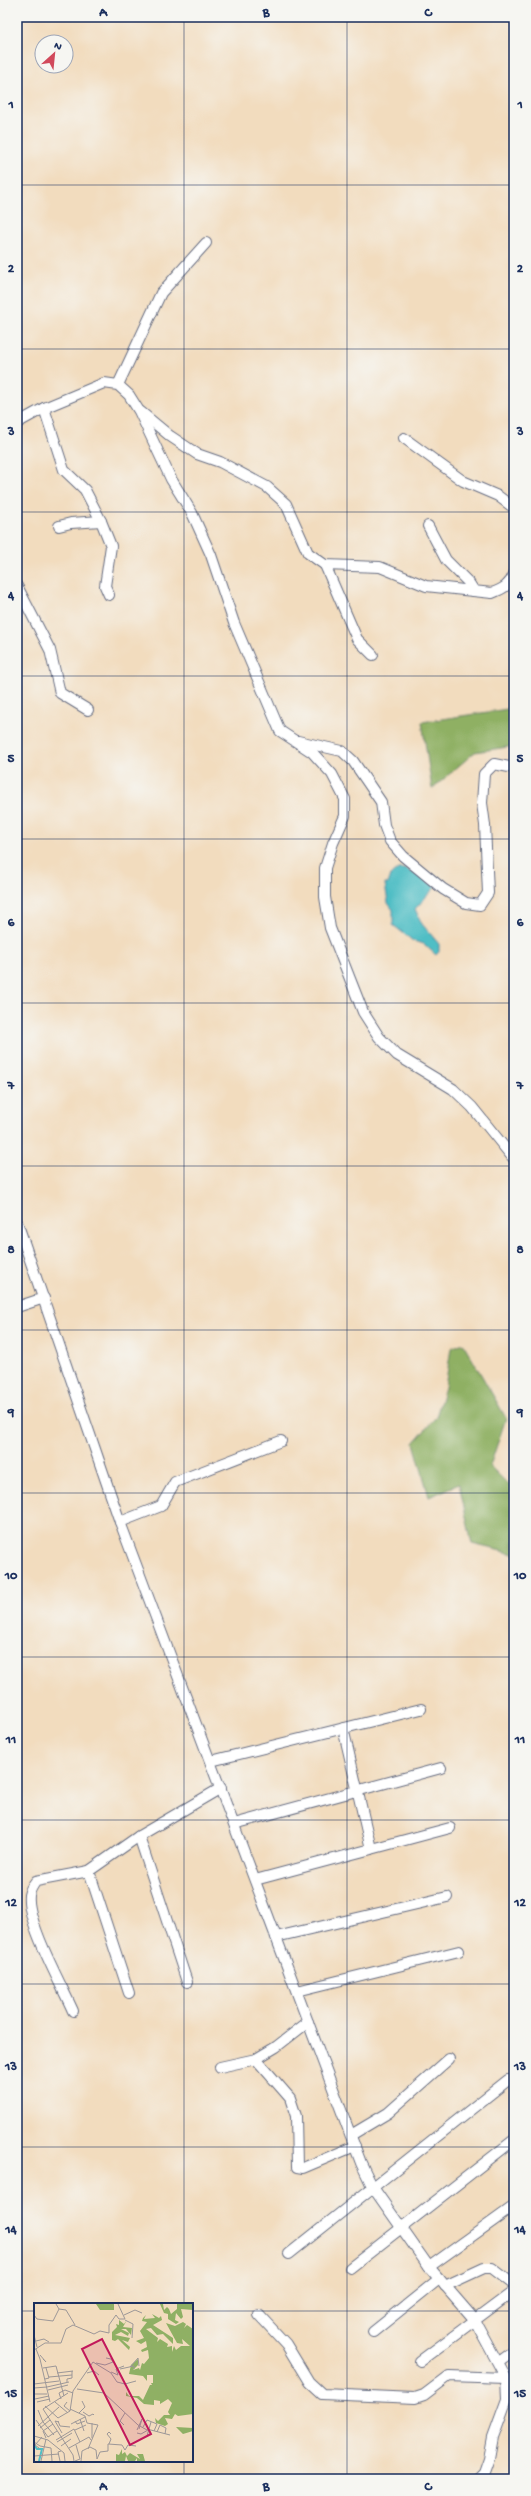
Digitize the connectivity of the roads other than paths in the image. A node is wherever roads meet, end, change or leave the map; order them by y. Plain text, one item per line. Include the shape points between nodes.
1 (206, 243) dead end
2 (118, 385) junction
3 (44, 408) junction
4 (139, 411) junction
5 (17, 423) edge
6 (404, 438) dead end
7 (514, 508) edge
8 (101, 521) junction
9 (59, 526) dead end
10 (428, 526) dead end
11 (325, 565) junction
12 (514, 574) edge
13 (17, 586) edge
14 (474, 591) junction
15 (109, 595) dead end
16 (373, 656) dead end
17 (88, 710) dead end
18 (294, 740) junction
19 (514, 768) edge
20 (514, 1159) edge
21 (17, 1222) edge
22 (44, 1298) junction
23 (17, 1306) edge
24 (281, 1441) dead end
25 (120, 1522) junction
26 (421, 1709) dead end
27 (342, 1728) junction
28 (211, 1761) junction
29 (442, 1768) dead end
30 (221, 1788) junction
31 (359, 1790) junction
32 (234, 1824) junction
33 (450, 1828) dead end
34 (139, 1836) junction
35 (371, 1849) junction
36 (89, 1871) junction
37 (255, 1880) junction
38 (447, 1897) dead end
39 (276, 1937) junction
40 (459, 1951) dead end
41 (187, 1982) dead end
42 (297, 1991) junction
43 (129, 1993) dead end
44 (73, 2011) dead end
45 (308, 2022) junction
46 (256, 2059) junction
47 (449, 2059) dead end
48 (220, 2067) dead end
49 (514, 2080) edge
50 (350, 2135) junction
51 (514, 2140) edge
52 (355, 2146) junction
53 (372, 2186) junction
54 (514, 2206) edge
55 (403, 2227) junction
56 (289, 2254) dead end
57 (429, 2266) junction
58 (350, 2268) dead end
59 (442, 2282) junction
60 (514, 2285) edge
61 (514, 2290) edge
62 (259, 2315) dead end
63 (474, 2319) junction
64 (373, 2332) dead end
65 (512, 2354) edge
66 (420, 2361) dead end
67 (499, 2362) junction
68 (506, 2378) junction
69 (478, 2479) edge

1 - 2 street via 161,293
2 - 3 street via 104,383
2 - 4 street via 129,395
3 - 5 street
3 - 8 street via 64,470 85,490
4 - 11 street via 197,454 220,462 267,487 286,504 308,553
4 - 18 street via 211,555 234,623 270,712 280,731
6 - 7 street via 463,481 498,496
8 - 9 street
8 - 15 street via 111,546 105,586
10 - 14 street via 446,560 470,583
11 - 14 street via 380,567 426,586
11 - 16 street via 357,639
12 - 14 street via 511,582 502,590 492,593
13 - 17 street via 50,650 60,693
18 - 19 street via 342,751 353,761 381,802 384,825 390,841 402,856 443,889 466,903 480,905 488,893 482,803 484,774 494,764
18 - 20 street via 312,752 332,774 345,799 345,816 325,868 325,897 330,928 363,1012 379,1037 397,1056 448,1086 472,1106
21 - 22 street
22 - 23 street
22 - 25 street
24 - 25 street via 175,1482 161,1506
25 - 28 street
26 - 27 street
27 - 28 street
27 - 31 street
28 - 30 street
29 - 31 street
30 - 32 street
30 - 34 street
31 - 32 street
31 - 35 street
32 - 37 street
33 - 35 street
34 - 36 street
34 - 41 street
35 - 37 street
36 - 43 street
36 - 44 street via 36,1881 29,1895 33,1920
37 - 39 street
38 - 39 street
39 - 42 street
40 - 42 street
42 - 45 street
45 - 46 street
45 - 50 street
46 - 48 street
46 - 52 street via 290,2098 296,2116 298,2167 303,2168
47 - 50 street via 388,2113
49 - 53 street via 508,2080
50 - 52 street
51 - 55 street
52 - 53 street
53 - 55 street
53 - 56 street
54 - 57 street
55 - 57 street
55 - 58 street
57 - 59 street
59 - 60 street via 484,2268 492,2268
59 - 63 street
59 - 64 street
61 - 63 street
62 - 68 street via 286,2344 309,2382 322,2394 415,2398 424,2395 449,2376
63 - 66 street
63 - 67 street
65 - 67 street
67 - 68 street
68 - 69 street via 507,2399 493,2437 484,2473

